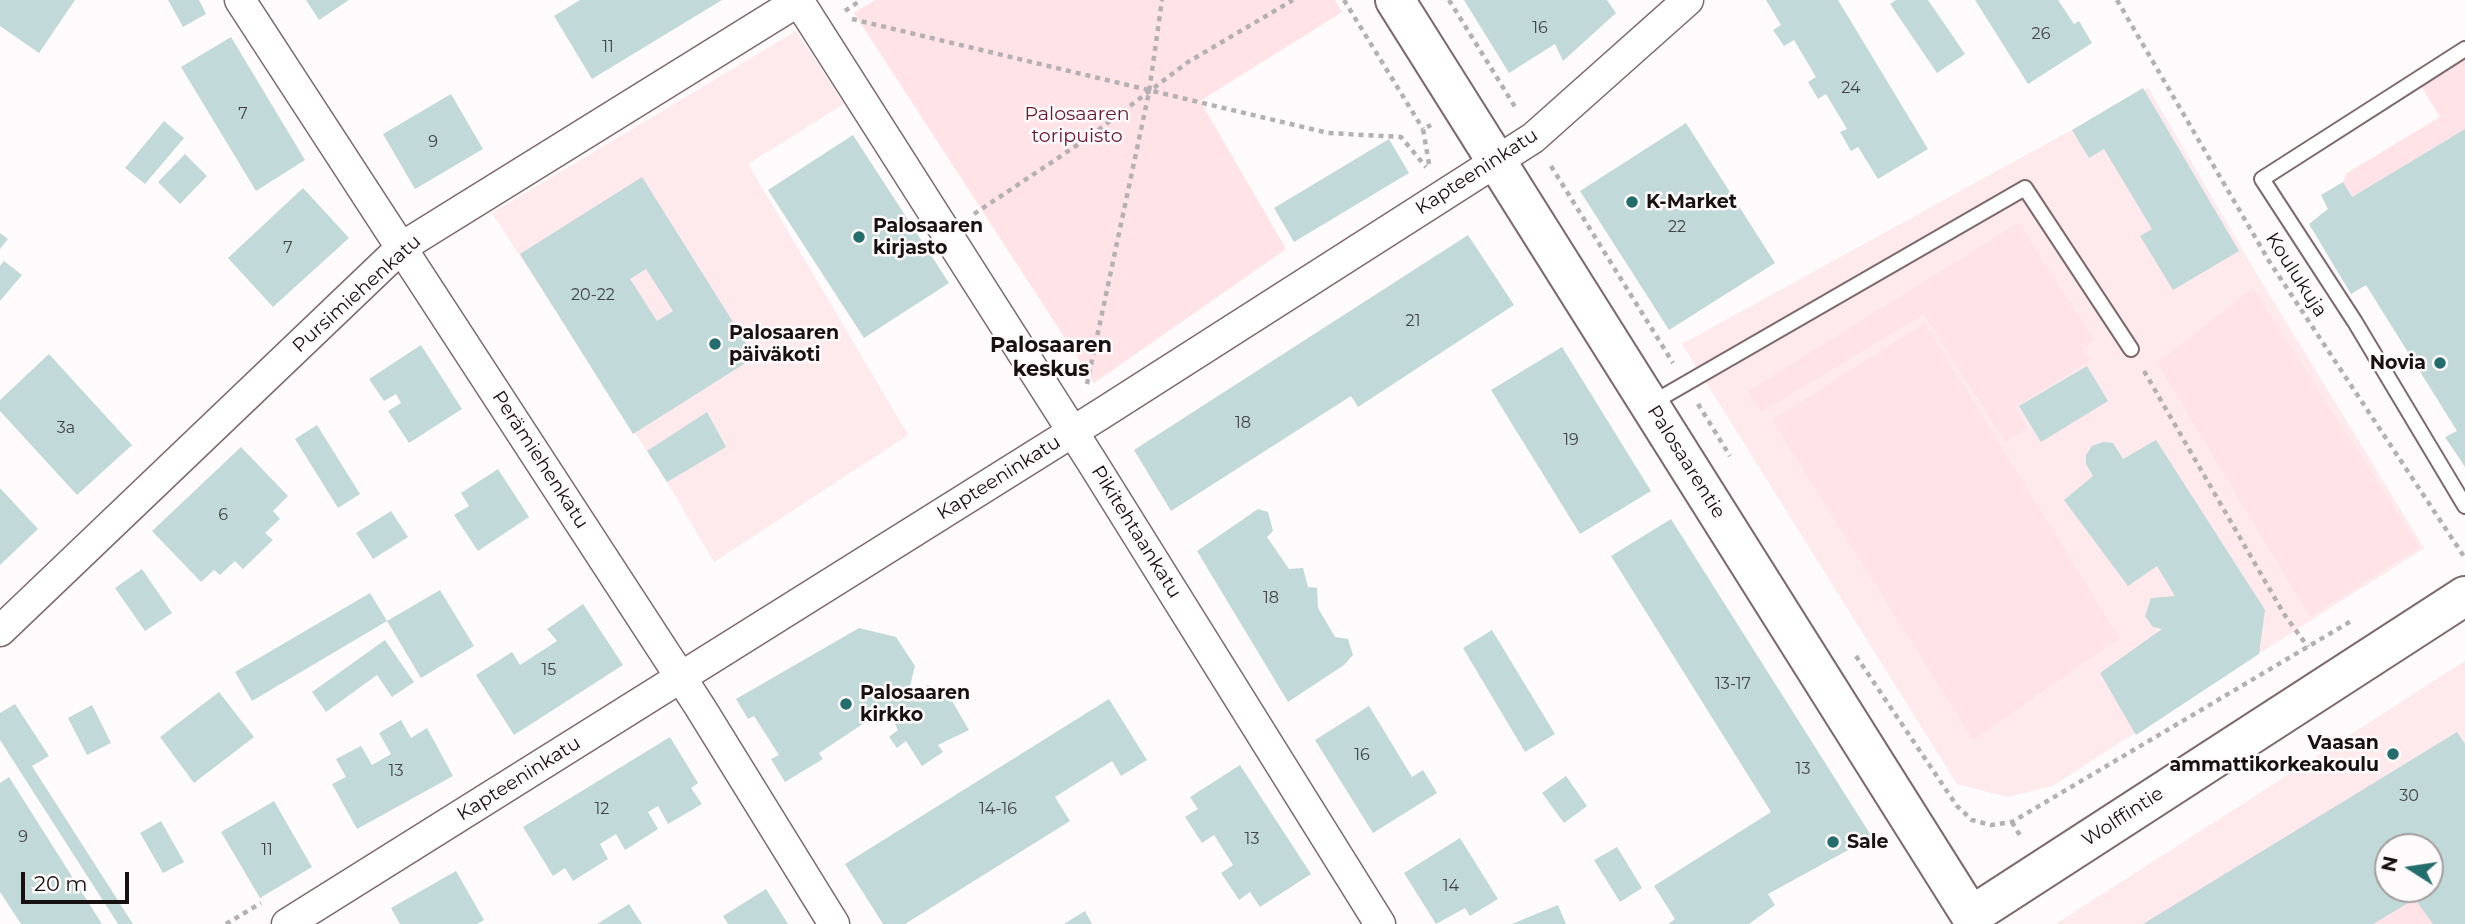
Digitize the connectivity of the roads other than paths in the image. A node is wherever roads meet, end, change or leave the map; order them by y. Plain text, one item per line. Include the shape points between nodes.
1 (240, 0) edge
2 (799, 0) edge
3 (1395, 0) edge
4 (1688, 0) edge
5 (2465, 49) edge
6 (1496, 161) junction
7 (402, 247) junction
8 (2131, 349) road end
9 (1650, 404) junction
10 (1073, 432) junction
11 (2465, 506) edge
12 (2465, 596) edge
13 (0, 631) edge
14 (681, 678) junction
15 (1968, 921) edge
16 (288, 924) edge
17 (834, 924) edge
18 (1380, 924) edge

1 - 7 street, Perämiehenkatu
2 - 7 street, Pursimiehenkatu
2 - 10 street, Pikitehtaankatu
3 - 6 main road, Palosaarentie
4 - 6 street, Kapteeninkatu via 1533,138
5 - 11 lane via 2262,179 2355,322
6 - 9 main road, Palosaarentie
6 - 10 street, Kapteeninkatu
7 - 13 street, Pursimiehenkatu
7 - 14 street, Perämiehenkatu
8 - 9 lane via 2025,188
9 - 15 main road, Palosaarentie
10 - 14 street, Kapteeninkatu
10 - 18 street, Pikitehtaankatu
12 - 15 main road, Wolffintie
14 - 16 street, Kapteeninkatu
14 - 17 street, Perämiehenkatu

